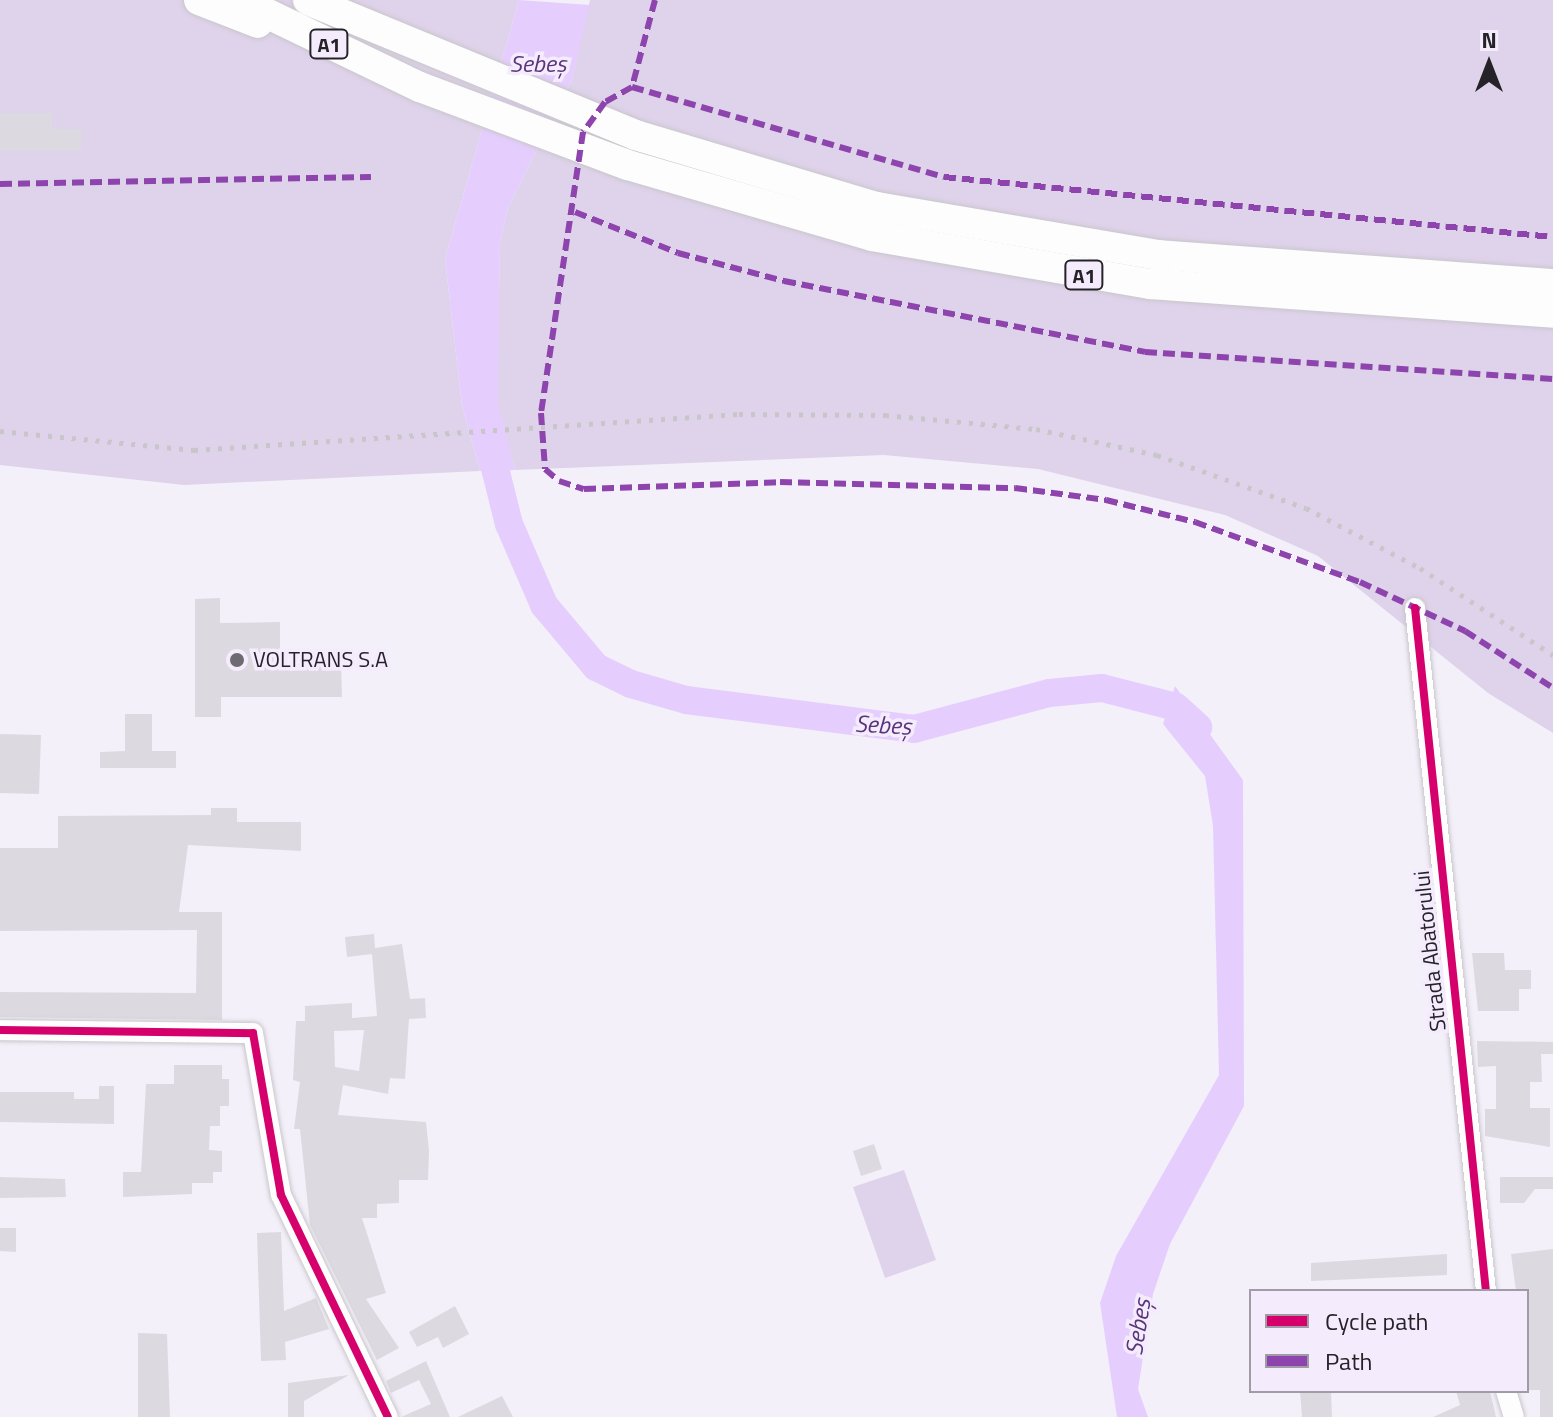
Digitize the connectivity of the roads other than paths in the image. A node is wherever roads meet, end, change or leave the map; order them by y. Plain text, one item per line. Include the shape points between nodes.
1 (199, 0) edge
2 (239, 0) edge
3 (308, 0) edge
4 (420, 87) junction
5 (1553, 284) edge
6 (1553, 313) edge
7 (1415, 608) dead end
8 (0, 1030) edge
9 (1486, 1289) edge
10 (1507, 1393) edge
11 (388, 1417) edge
12 (1514, 1417) edge

1 - 4 highway via 363,72
2 - 4 highway, A1
3 - 5 highway, A1 via 434,58 635,135 793,186 1060,242
4 - 6 highway, A1 via 771,212 1054,270 1269,296
7 - 9 street, Strada Abatorului
8 - 11 street via 253,1033 281,1195
10 - 12 street

